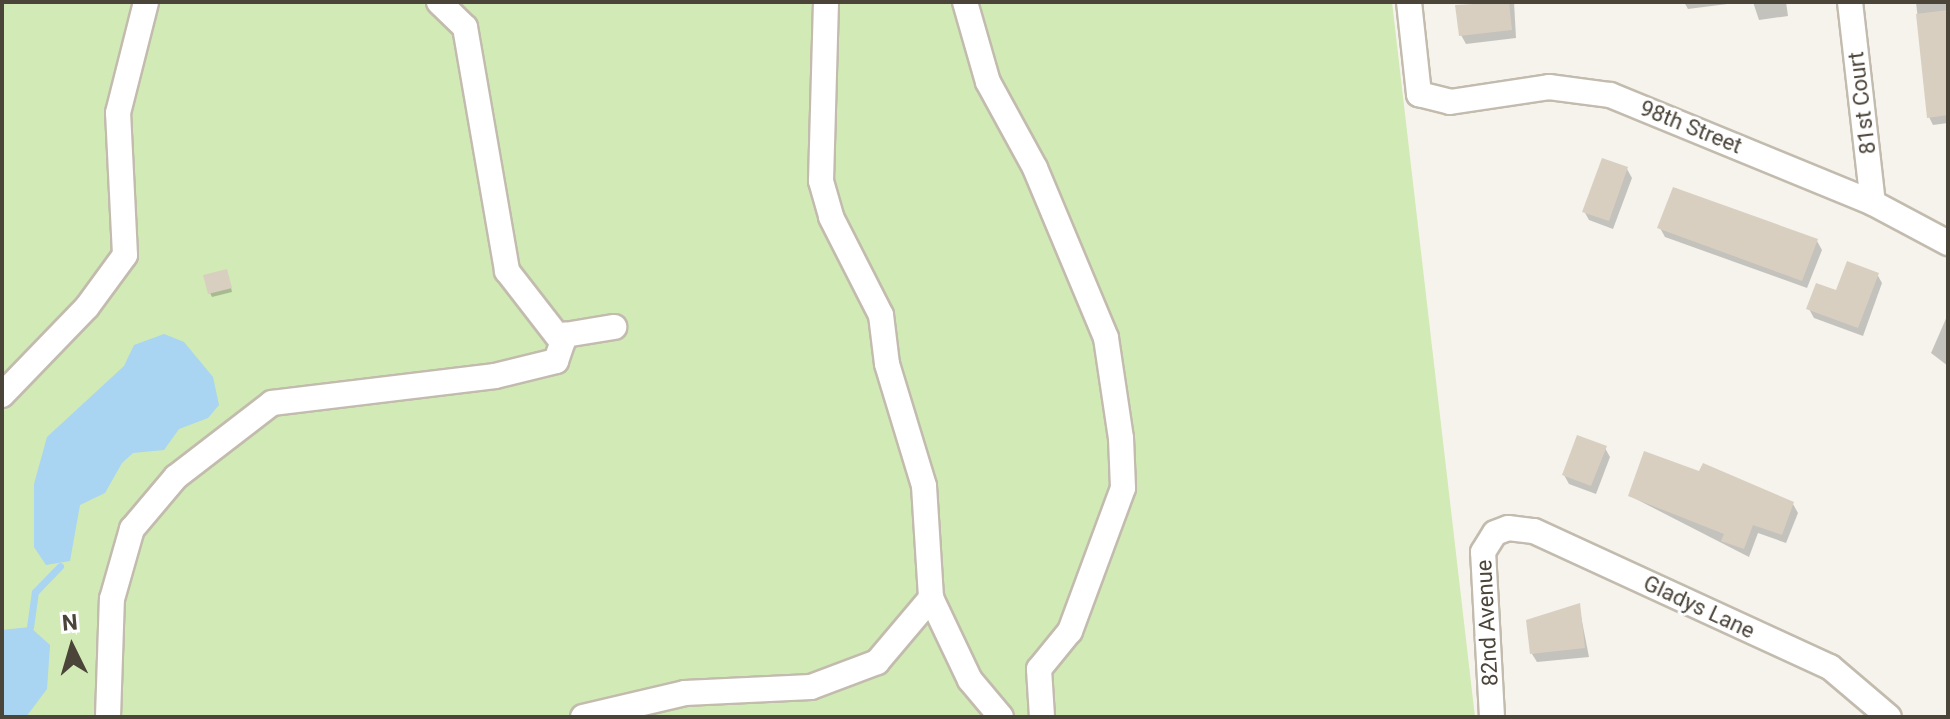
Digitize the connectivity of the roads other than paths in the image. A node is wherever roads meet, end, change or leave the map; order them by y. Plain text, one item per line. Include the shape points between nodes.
1 (146, 2) edge
2 (439, 2) edge
3 (826, 2) edge
4 (965, 2) edge
5 (1409, 2) edge
6 (1850, 2) edge
7 (1873, 203) junction
8 (1948, 243) edge
9 (614, 327) dead end
10 (562, 342) junction
11 (2, 395) edge
12 (1495, 533) joint
13 (929, 586) junction
14 (108, 717) edge
15 (583, 717) edge
16 (1001, 717) edge
17 (1042, 717) edge
18 (1492, 717) edge
19 (1889, 717) edge

1 - 11 street via 118,113 125,255 87,307
2 - 10 street via 465,27 507,271
3 - 13 street via 821,181 831,217 881,315 887,364 924,486 932,537
4 - 17 street via 988,82 1035,168 1106,338 1121,438 1123,488 1070,631 1039,669
5 - 7 street, 98th Street via 1419,94 1450,102 1549,87 1610,95
6 - 7 street, 81st Court
7 - 8 street, 98th Street
9 - 10 street via 565,335
10 - 14 street via 556,361 495,376 272,403 176,477 132,529 112,599
12 - 18 street, 82nd Avenue via 1483,552
12 - 19 street, Gladys Lane via 1534,531 1830,667
13 - 15 street via 911,621 877,662 811,687 685,693
13 - 16 street via 970,680

